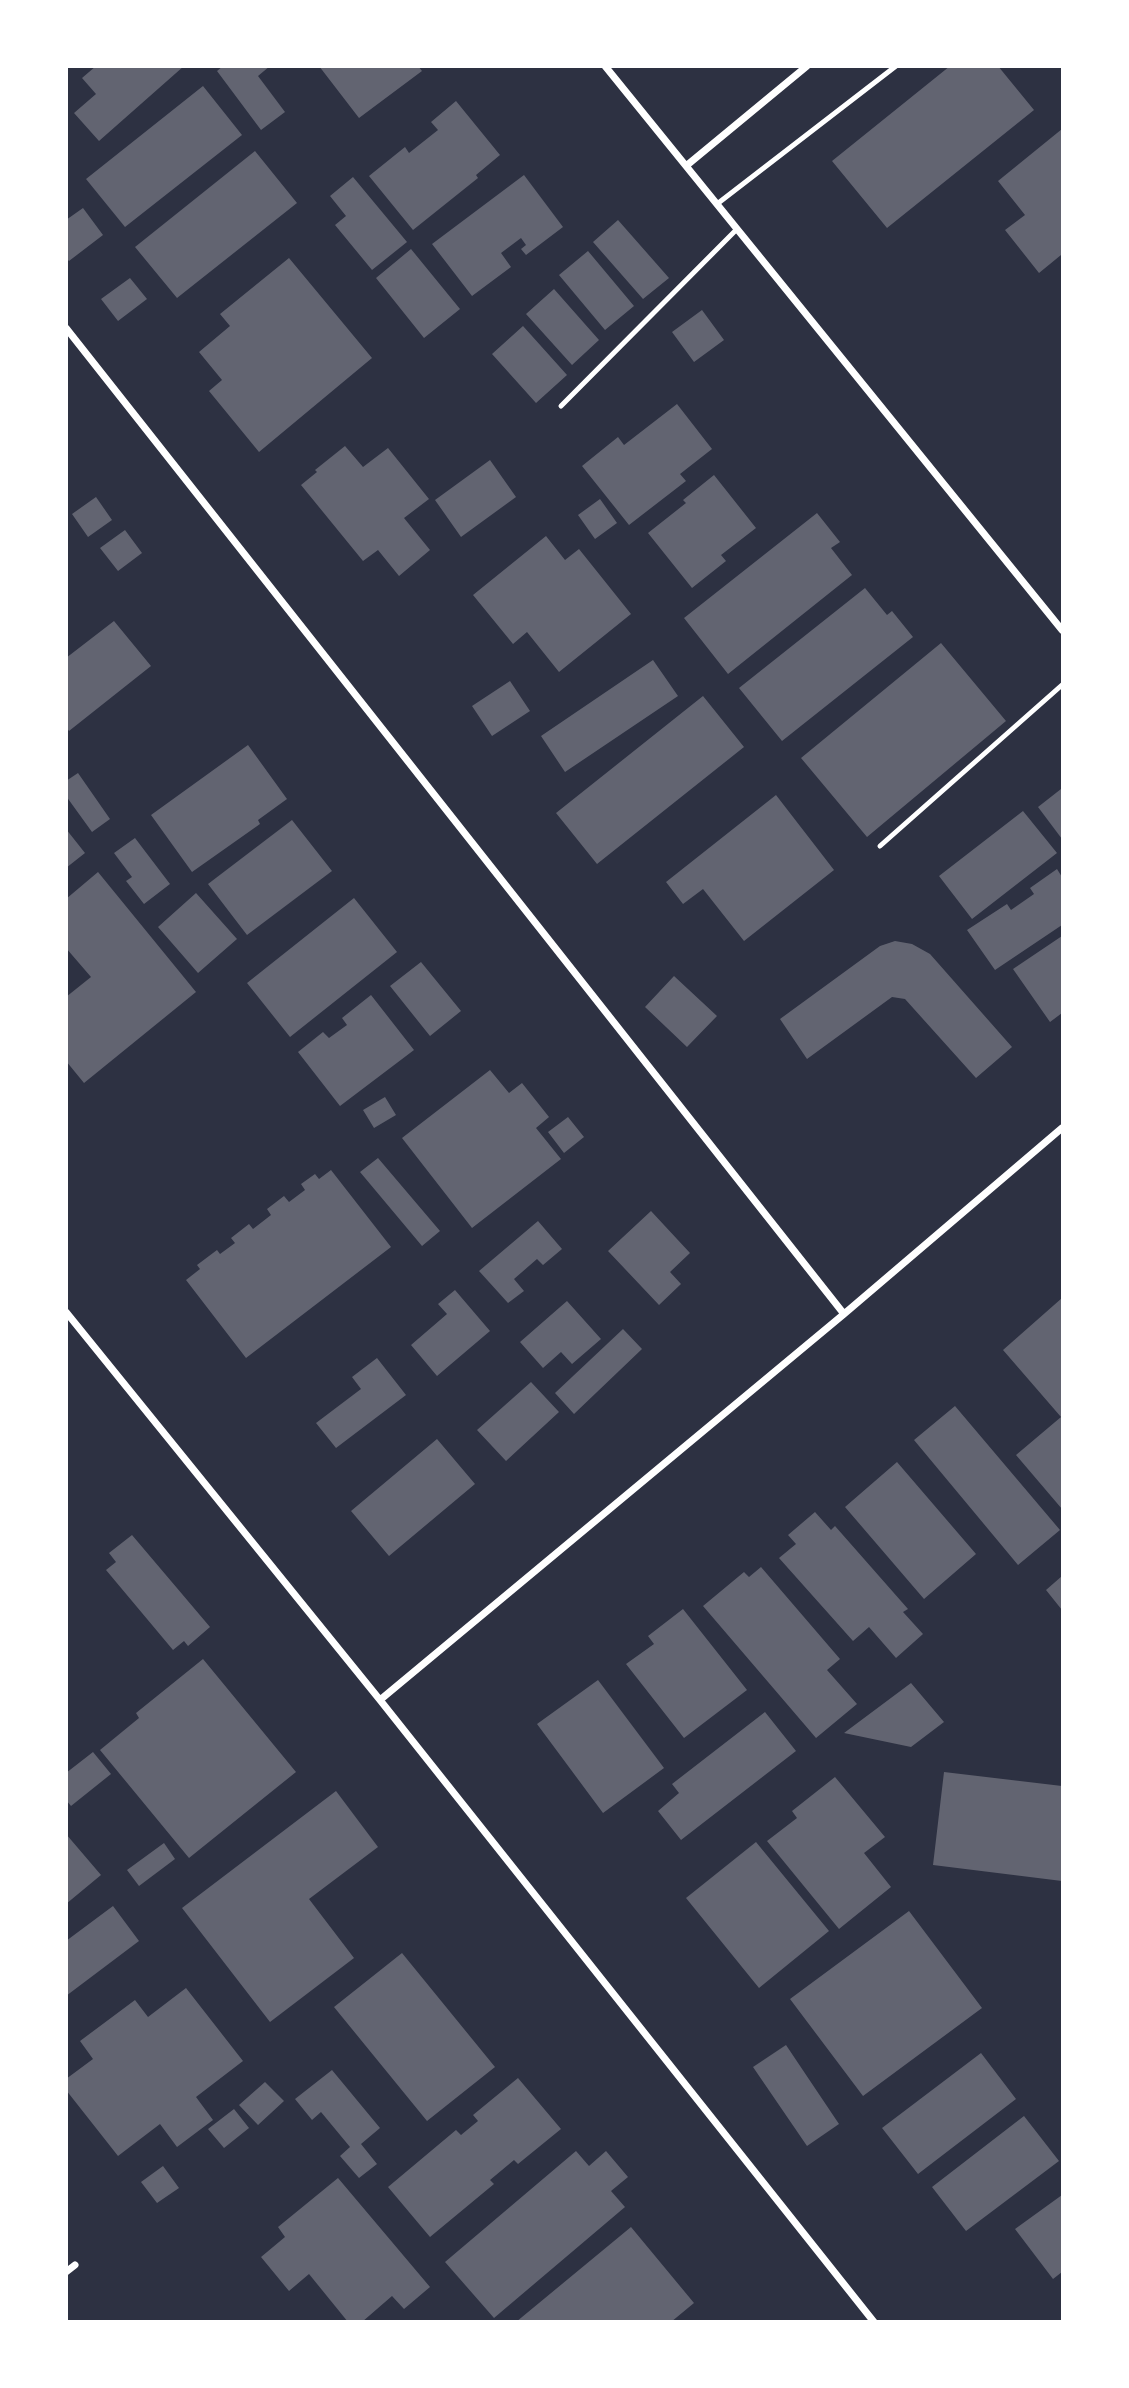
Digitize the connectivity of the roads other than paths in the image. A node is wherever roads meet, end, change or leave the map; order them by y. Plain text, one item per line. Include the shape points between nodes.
1 (605, 66) edge
2 (807, 66) edge
3 (896, 66) edge
4 (685, 166) junction
5 (717, 204) junction
6 (737, 229) junction
7 (66, 328) edge
8 (561, 406) dead end
9 (1062, 630) edge
10 (1062, 685) edge
11 (880, 846) dead end
12 (1062, 1128) edge
13 (66, 1312) edge
14 (844, 1314) junction
15 (380, 1700) junction
16 (75, 2265) dead end
17 (66, 2272) edge
18 (874, 2322) edge

1 - 4 street
2 - 4 street
3 - 5 lane
4 - 5 street
5 - 6 street
6 - 8 lane
6 - 9 street
7 - 14 street
10 - 11 lane
12 - 14 street
13 - 15 street
14 - 15 street
15 - 18 street
16 - 17 street

